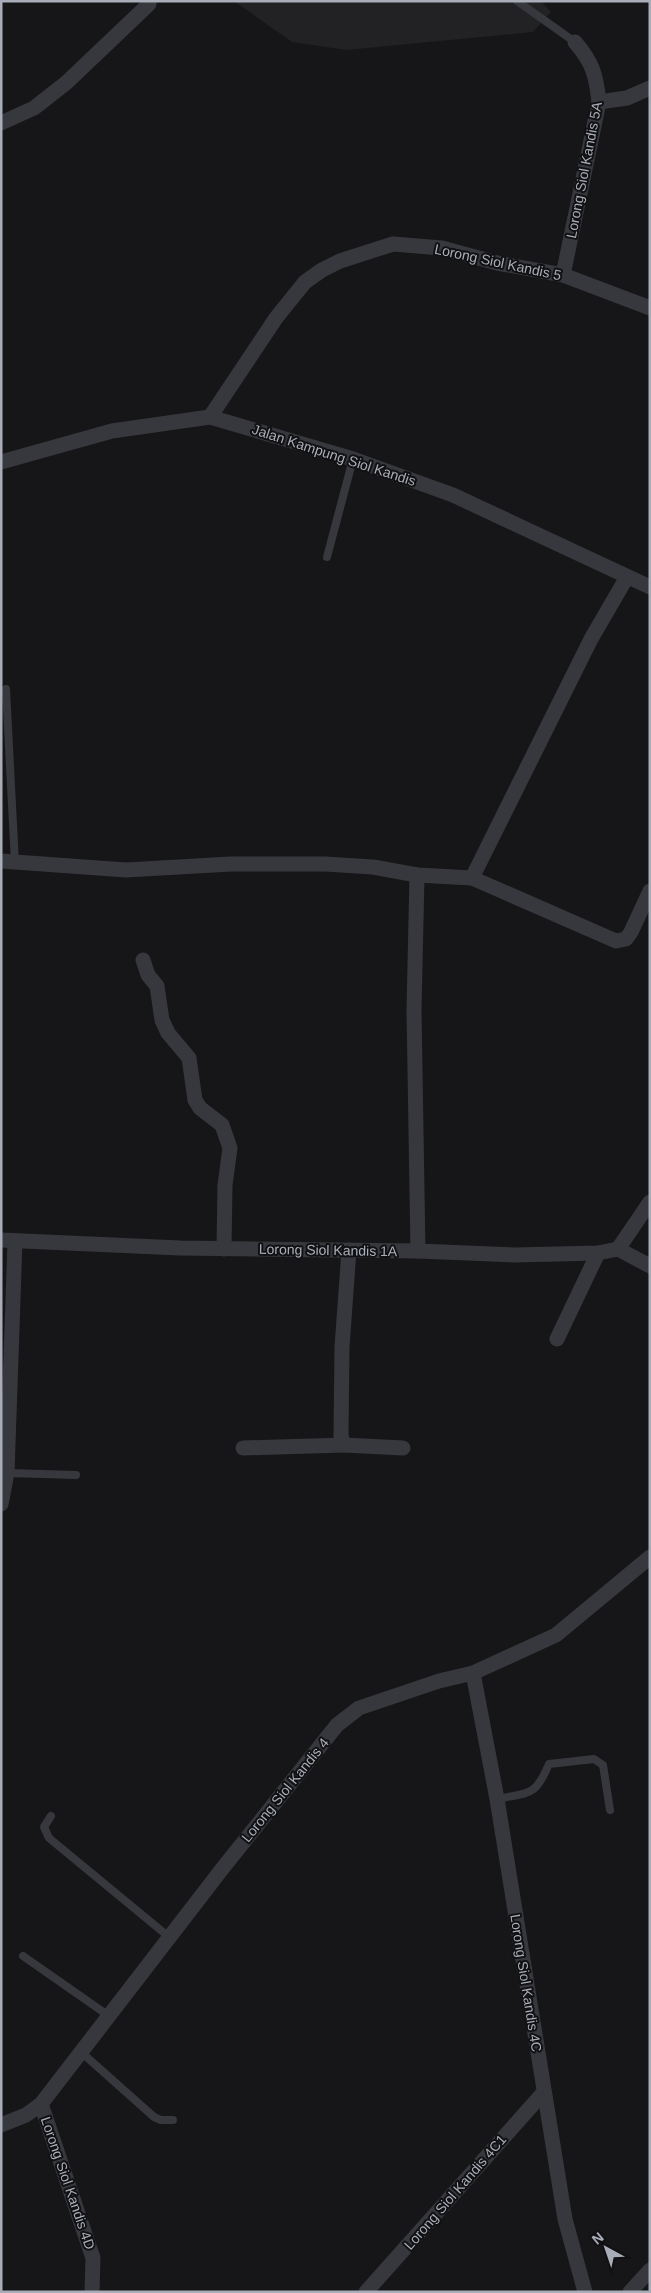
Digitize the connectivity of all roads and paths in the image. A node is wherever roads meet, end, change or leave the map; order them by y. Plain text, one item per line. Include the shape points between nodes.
1 (517, 1) edge
2 (149, 4) dead end
3 (575, 42) joint
4 (650, 88) edge
5 (599, 102) junction
6 (1, 123) edge
7 (563, 275) junction
8 (650, 308) edge
9 (210, 417) junction
10 (353, 459) junction
11 (1, 462) edge
12 (327, 557) dead end
13 (627, 577) junction
14 (650, 587) edge
15 (6, 689) dead end
16 (8, 862) edge
17 (417, 876) junction
18 (472, 878) junction
19 (650, 891) edge
20 (144, 960) dead end
21 (650, 1202) edge
22 (8, 1241) edge
23 (224, 1248) junction
24 (618, 1249) junction
25 (349, 1250) junction
26 (418, 1252) junction
27 (598, 1253) junction
28 (650, 1266) edge
29 (558, 1339) dead end
30 (6, 1369) edge
31 (5, 1433) edge
32 (344, 1445) junction
33 (243, 1448) dead end
34 (403, 1448) dead end
35 (7, 1473) junction
36 (76, 1475) dead end
37 (1, 1504) edge
38 (650, 1557) edge
39 (473, 1673) junction
40 (497, 1799) junction
41 (610, 1810) dead end
42 (51, 1816) dead end
43 (169, 1938) junction
44 (23, 1956) dead end
45 (109, 2016) junction
46 (81, 2052) junction
47 (544, 2092) junction
48 (41, 2104) junction
49 (173, 2120) dead end
50 (1, 2125) edge
51 (650, 2270) edge
52 (92, 2292) edge
53 (366, 2292) edge
54 (585, 2292) edge
55 (630, 2292) edge

1 - 3 lane
2 - 6 street via 66,83 34,108
3 - 5 street, Lorong Siol Kandis 5A via 590,60 597,80
4 - 5 street via 627,98
5 - 7 street, Lorong Siol Kandis 5A
7 - 8 street, Lorong Siol Kandis 5
7 - 9 street, Lorong Siol Kandis 5 via 497,263 442,248 393,244 340,262 305,282 276,318
9 - 10 street, Jalan Kampung Siol Kandis
9 - 11 street, Jalan Kampung Siol Kandis via 112,431
10 - 12 lane
10 - 13 street, Jalan Kampung Siol Kandis via 453,494
13 - 14 street, Jalan Kampung Siol Kandis
13 - 18 street via 587,648
15 - 16 lane
16 - 17 street via 126,870 231,864 325,864 373,867
17 - 18 street
17 - 26 street via 414,1010
18 - 19 street via 616,941 626,940 632,932
20 - 23 street via 148,976 157,986 162,1020 168,1033 189,1058 195,1100 222,1126 230,1148 225,1185
21 - 24 street
22 - 23 street, Lorong Siol Kandis 1A
22 - 30 street
23 - 25 street, Lorong Siol Kandis 1A
24 - 27 street, Lorong Siol Kandis 1A
24 - 28 street
25 - 26 street, Lorong Siol Kandis 1A
25 - 32 street via 342,1347 341,1436
26 - 27 street, Lorong Siol Kandis 1A via 515,1256
27 - 29 street
30 - 31 street
31 - 35 street
32 - 33 street
32 - 34 street
35 - 36 lane
35 - 37 street
38 - 39 street, Lorong Siol Kandis 4 via 556,1635
39 - 40 street, Lorong Siol Kandis 4C
39 - 43 street, Lorong Siol Kandis 4 via 359,1708 337,1725
40 - 41 lane via 534,1791 541,1784 549,1764 594,1759 603,1765
40 - 47 street, Lorong Siol Kandis 4C
42 - 43 lane via 44,1827 49,1838
43 - 45 street, Lorong Siol Kandis 4
44 - 45 lane
45 - 46 street, Lorong Siol Kandis 4
46 - 48 street, Lorong Siol Kandis 4
46 - 49 lane via 154,2117
47 - 53 street, Lorong Siol Kandis 4C1
47 - 54 street, Lorong Siol Kandis 4C via 565,2219
48 - 50 street, Lorong Siol Kandis 4 via 26,2115
48 - 52 street, Lorong Siol Kandis 4D via 93,2258
51 - 55 street

